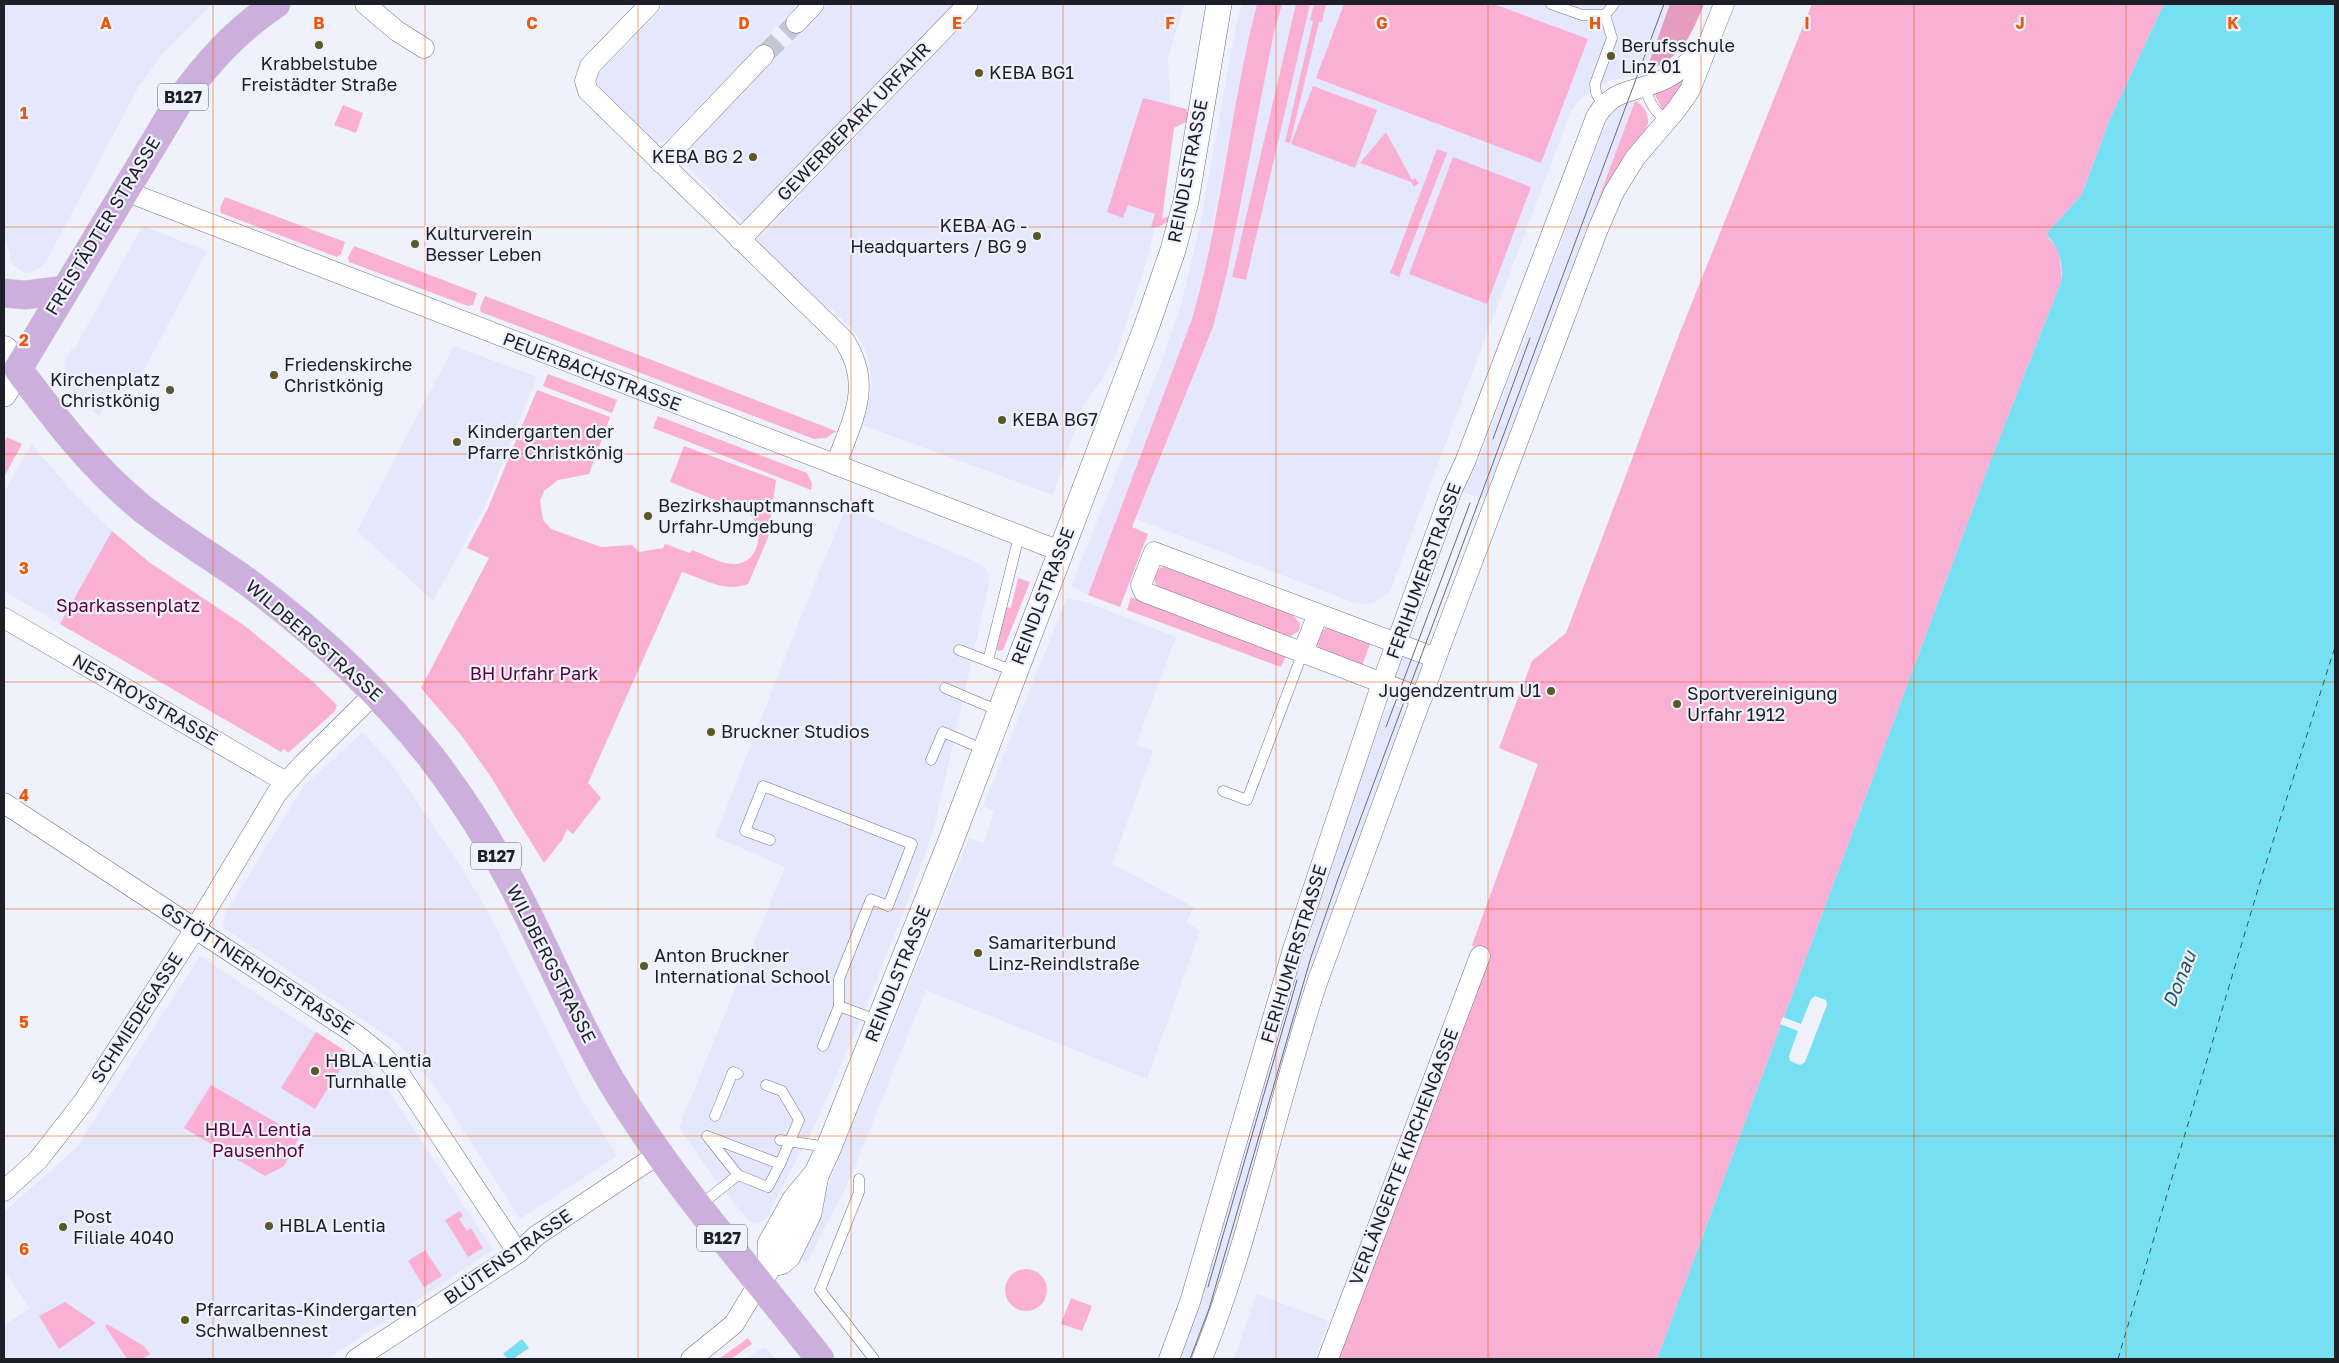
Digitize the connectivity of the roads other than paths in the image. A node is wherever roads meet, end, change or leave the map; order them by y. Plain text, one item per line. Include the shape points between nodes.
1 (276, 4) edge
2 (365, 4) edge
3 (650, 4) edge
4 (814, 4) edge
5 (968, 4) edge
6 (1219, 4) edge
7 (1551, 4) edge
8 (1614, 4) edge
9 (1724, 4) edge
10 (1605, 15) junction
11 (796, 23) tunnel mouth
12 (1706, 47) junction
13 (424, 48) dead end
14 (764, 55) tunnel mouth
15 (1644, 86) junction
16 (1603, 105) junction
17 (1667, 120) junction
18 (660, 163) junction
19 (124, 191) junction
20 (740, 240) junction
21 (65, 290) junction
22 (4, 292) edge
23 (11, 360) edge
24 (4, 394) edge
25 (836, 465) junction
26 (1019, 536) junction
27 (1060, 551) junction
28 (1318, 614) junction
29 (4, 618) edge
30 (1396, 644) junction
31 (959, 650) dead end
32 (1303, 652) junction
33 (1436, 658) junction
34 (988, 661) junction
35 (1014, 671) junction
36 (1382, 683) junction
37 (945, 688) dead end
38 (376, 693) junction
39 (1422, 698) junction
40 (999, 711) junction
41 (985, 750) junction
42 (931, 760) dead end
43 (286, 782) junction
44 (1223, 791) dead end
45 (4, 804) edge
46 (770, 840) dead end
47 (195, 929) junction
48 (1480, 956) dead end
49 (838, 1006) junction
50 (879, 1021) junction
51 (823, 1046) dead end
52 (735, 1073) dead end
53 (766, 1085) dead end
54 (715, 1116) dead end
55 (785, 1141) junction
56 (829, 1147) junction
57 (660, 1153) junction
58 (780, 1164) junction
59 (738, 1175) junction
60 (859, 1179) dead end
61 (4, 1191) edge
62 (699, 1206) junction
63 (518, 1253) junction
64 (764, 1274) junction
65 (356, 1359) edge
66 (691, 1359) edge
67 (820, 1359) edge
68 (874, 1359) edge
69 (1168, 1359) edge
70 (1202, 1359) edge
71 (1328, 1359) edge

1 - 19 main road, FREISTÄDTER STRASSE / B127 via 236,34 205,66 178,103
2 - 13 street via 397,31
3 - 18 street via 590,66 585,81 588,91
4 - 11 street
5 - 20 street, GEWERBEPARK URFAHR
6 - 27 street, REINDLSTRASSE via 1186,201 1173,250 1143,338
7 - 10 lane via 1582,16
8 - 10 lane
9 - 12 street, FERIHUMERSTRASSE
10 - 16 lane via 1612,38 1595,84
12 - 15 street, FERIHUMERSTRASSE via 1676,73
12 - 17 street, FERIHUMERSTRASSE via 1699,73 1690,90
14 - 18 street
15 - 16 street, FERIHUMERSTRASSE via 1613,97
15 - 17 lane via 1660,116
16 - 30 street, FERIHUMERSTRASSE via 1451,492
17 - 33 street, FERIHUMERSTRASSE via 1635,158 1606,209
18 - 20 street
19 - 21 main road, FREISTÄDTER STRASSE / B127
19 - 25 street, PEUERBACHSTRASSE
20 - 25 street via 844,340 853,354 860,377 858,400
21 - 22 main road via 25,295
21 - 23 main road, FREISTÄDTER STRASSE / B127
23 - 24 street, FREISTÄDTER STRASSE
23 - 38 main road, WILDBERGSTRASSE / B127 via 86,453 136,504 278,606
25 - 26 street, PEUERBACHSTRASSE
26 - 27 street, PEUERBACHSTRASSE
26 - 34 lane
27 - 35 street, REINDLSTRASSE
28 - 30 street
28 - 32 street
28 - 32 street via 1154,552 1142,591
29 - 43 street, NESTROYSTRASSE
30 - 33 street
30 - 36 street, FERIHUMERSTRASSE
31 - 34 lane
32 - 36 street
32 - 44 lane via 1247,800
33 - 39 street, FERIHUMERSTRASSE
34 - 35 lane
35 - 40 street, REINDLSTRASSE
36 - 39 street
36 - 69 street, FERIHUMERSTRASSE via 1294,949 1190,1302
37 - 40 lane
38 - 43 street
38 - 57 main road, WILDBERGSTRASSE / B127 via 432,759 494,853 610,1078
39 - 70 street, FERIHUMERSTRASSE via 1302,1028 1254,1200
40 - 41 street, REINDLSTRASSE
41 - 42 lane via 943,732
41 - 50 street, REINDLSTRASSE
43 - 47 street, SCHMIEDEGASSE
45 - 47 street, GSTÖTTNERHOFSTRASSE
46 - 49 lane via 745,831 763,786 912,844 888,906 871,899 839,979
47 - 61 street, SCHMIEDEGASSE via 64,1128 38,1160
47 - 63 street, GSTÖTTNERHOFSTRASSE via 354,1033 383,1056 420,1101
48 - 71 street, VERLÄNGERTE KIRCHENGASSE
49 - 50 lane
49 - 51 lane
50 - 56 street, REINDLSTRASSE
52 - 54 lane
53 - 55 lane via 782,1091 799,1120
55 - 56 lane
55 - 58 lane
56 - 64 street, REINDLSTRASSE via 817,1173 794,1201 770,1244
57 - 62 main road, WILDBERGSTRASSE / B127
57 - 63 street, BLÜTENSTRASSE via 536,1236
58 - 59 lane via 768,1187
58 - 59 lane via 707,1136
59 - 62 lane
60 - 68 lane via 859,1192 820,1290
62 - 64 main road, WILDBERGSTRASSE / B127
63 - 65 street, BLÜTENSTRASSE
64 - 66 street, REINDLSTRASSE via 734,1324
64 - 67 main road, WILDBERGSTRASSE / B127

